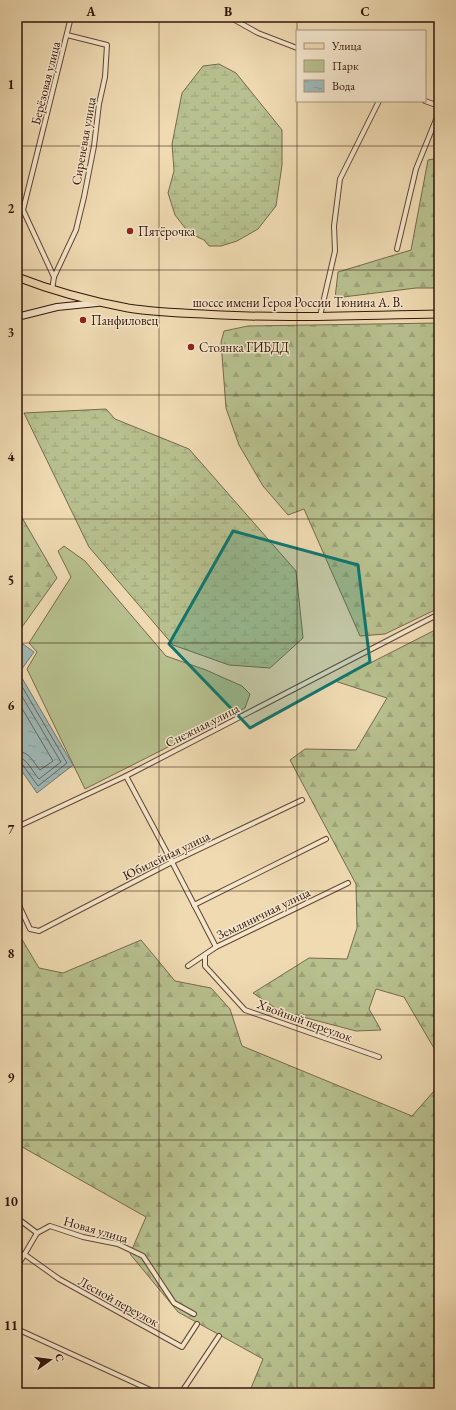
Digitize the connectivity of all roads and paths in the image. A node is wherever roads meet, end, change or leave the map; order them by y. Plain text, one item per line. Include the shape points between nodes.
1 (71, 17) edge
2 (226, 17) edge
3 (233, 18) edge
4 (67, 35) junction
5 (296, 48) edge
6 (426, 101) edge
7 (378, 102) edge
8 (439, 106) edge
9 (439, 112) edge
10 (397, 249) dead end
11 (54, 276) junction
12 (17, 277) edge
13 (52, 290) junction
14 (103, 303) junction
15 (439, 314) edge
16 (320, 316) junction
17 (17, 317) edge
18 (439, 614) edge
19 (126, 776) junction
20 (302, 800) dead end
21 (17, 827) edge
22 (326, 839) dead end
23 (172, 862) junction
24 (348, 883) dead end
25 (17, 901) edge
26 (194, 905) junction
27 (216, 947) junction
28 (205, 955) junction
29 (188, 966) dead end
30 (379, 1057) dead end
31 (17, 1218) edge
32 (37, 1233) junction
33 (24, 1254) junction
34 (18, 1263) edge
35 (194, 1314) dead end
36 (197, 1324) dead end
37 (17, 1329) edge
38 (219, 1336) dead end
39 (157, 1393) edge
40 (181, 1393) edge

1 - 4 street, Берёзовая улица
2 - 3 street
3 - 5 street via 258,33
4 - 11 street, Берёзовая улица via 23,210
4 - 11 street, Сиреневая улица via 107,45 105,77 84,197 76,230
6 - 8 street
7 - 16 street via 340,179 334,226 335,251
9 - 10 street via 416,169
11 - 13 street
12 - 13 main road, шоссе имени Героя России Тюнина А. В.
13 - 14 main road, шоссе имени Героя России Тюнина А. В.
14 - 16 main road, шоссе имени Героя России Тюнина А. В. via 159,312
14 - 17 main road via 57,306
15 - 16 main road, шоссе имени Героя России Тюнина А. В.
18 - 19 street, Снежная улица
19 - 21 street, Снежная улица
19 - 23 street
20 - 23 street, Юбилейная улица
22 - 26 street
23 - 25 street, Юбилейная улица via 39,931 30,929
23 - 26 street
24 - 27 street, Земляничная улица
26 - 27 street
27 - 28 street, Земляничная улица
28 - 29 street, Земляничная улица
28 - 30 street, Хвойный переулок via 205,966 245,1010
31 - 32 street
32 - 33 street
32 - 35 street, Новая улица via 50,1226 83,1237 118,1244 142,1256 174,1303
33 - 34 street
33 - 36 street, Лесной переулок via 59,1279 182,1347
37 - 39 street
38 - 40 street

